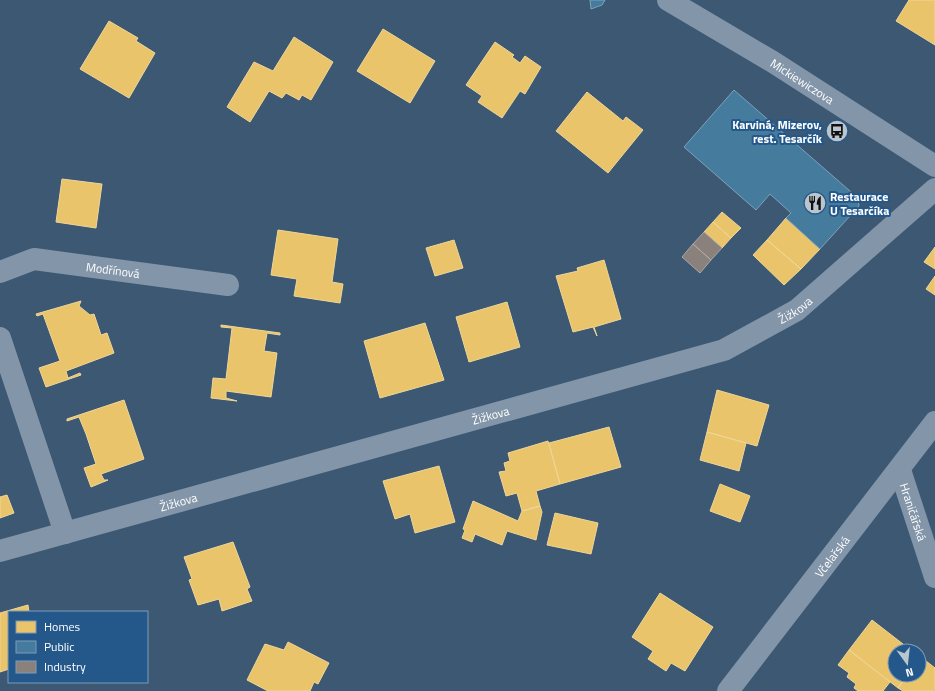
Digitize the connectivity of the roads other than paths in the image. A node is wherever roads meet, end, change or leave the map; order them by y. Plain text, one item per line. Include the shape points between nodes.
1 (668, 0) edge
2 (935, 166) edge
3 (935, 189) edge
4 (0, 272) edge
5 (228, 285) dead end
6 (0, 338) edge
7 (935, 422) edge
8 (900, 470) junction
9 (65, 533) junction
10 (0, 552) edge
11 (935, 577) edge
12 (728, 691) edge

1 - 2 street, Mickiewiczova via 773,62
3 - 9 street, Žižkova via 797,310 724,350
4 - 5 street, Modřínová via 34,259
6 - 9 street
7 - 8 street, Včelařská
8 - 11 street, Hraničářská
8 - 12 street, Včelařská
9 - 10 street, Žižkova

